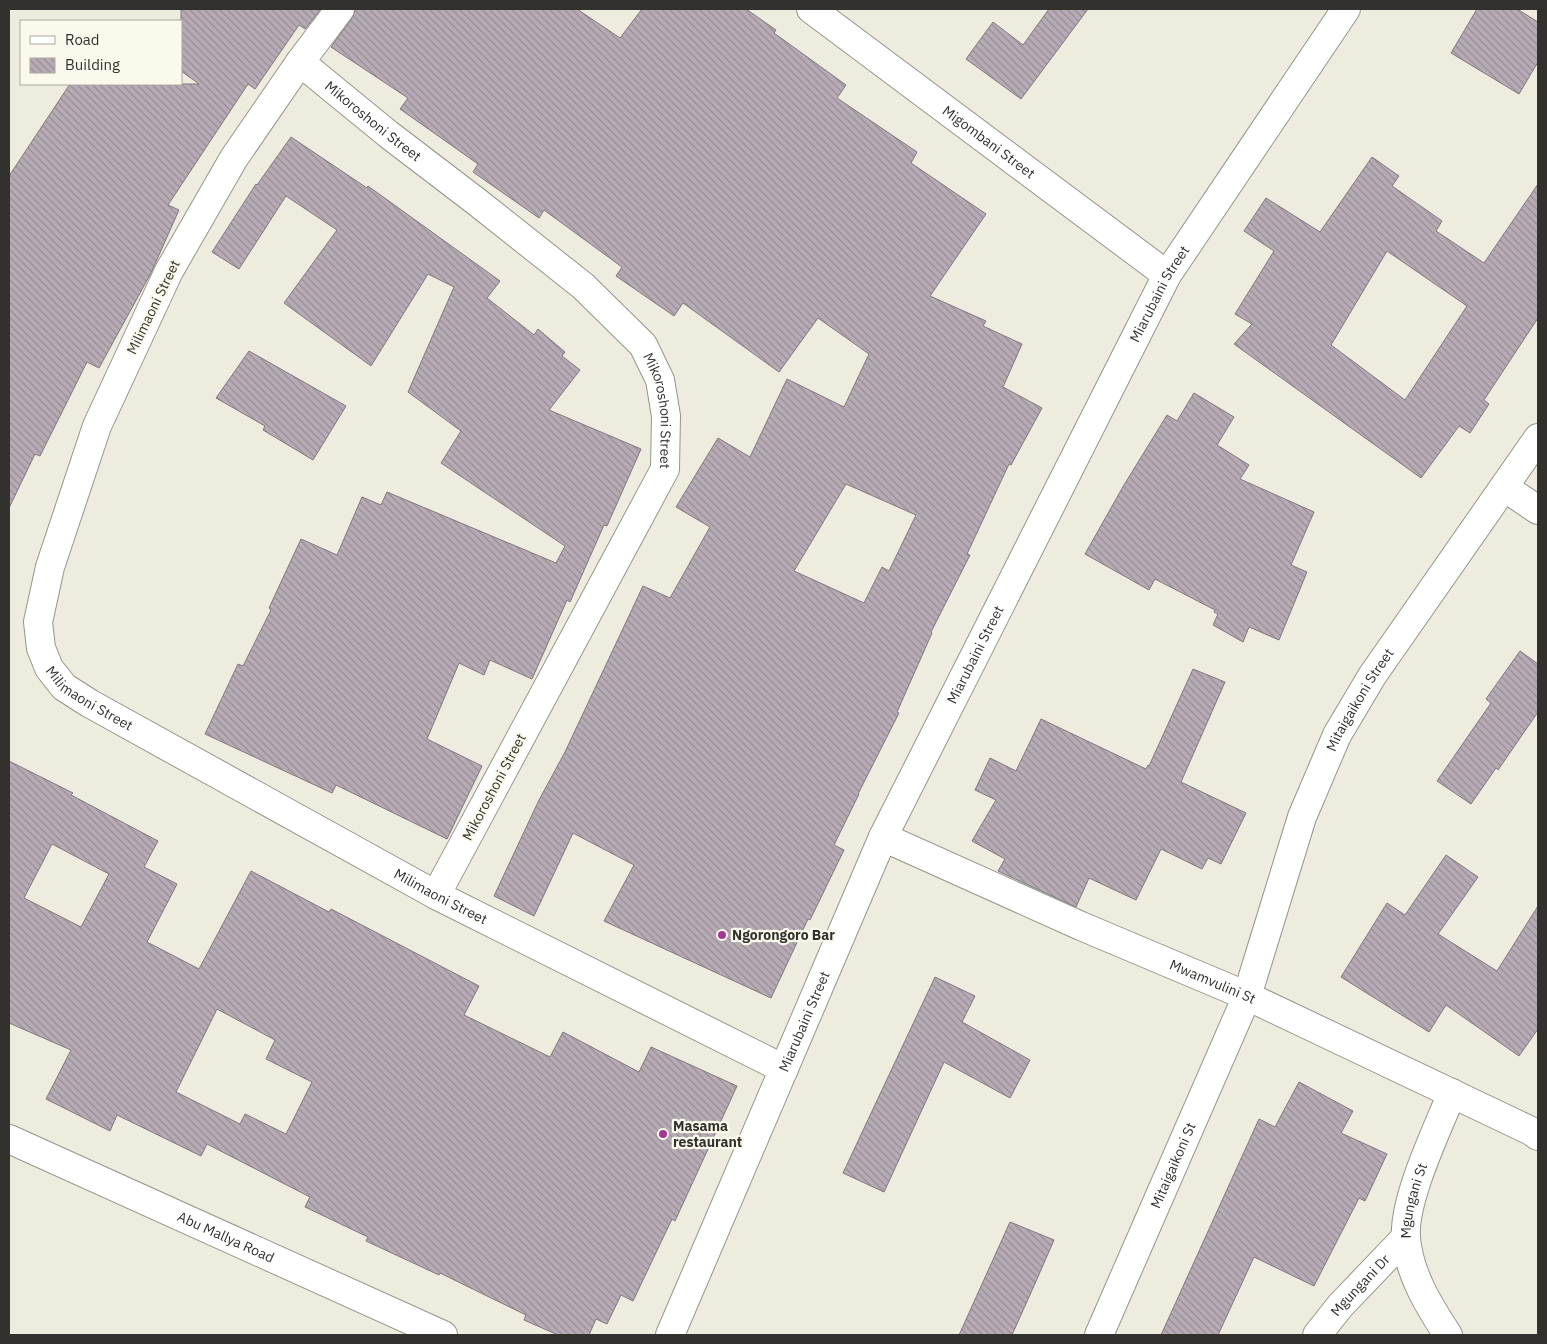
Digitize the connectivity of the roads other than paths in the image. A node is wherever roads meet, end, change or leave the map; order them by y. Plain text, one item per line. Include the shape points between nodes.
1 (340, 9) edge
2 (811, 9) edge
3 (1346, 9) edge
4 (300, 62) junction
5 (1167, 275) junction
6 (1538, 438) edge
7 (1504, 487) junction
8 (1538, 510) edge
9 (883, 838) junction
10 (436, 896) junction
11 (1247, 996) junction
12 (784, 1069) junction
13 (1452, 1093) junction
14 (1536, 1129) edge
15 (9, 1140) edge
16 (1406, 1237) junction
17 (443, 1335) edge
18 (670, 1335) edge
19 (1099, 1335) edge
20 (1317, 1335) edge
21 (1448, 1335) edge

1 - 4 street, Milimaoni Street
2 - 5 street, Migombani Street
3 - 5 street, Miarubaini Street
4 - 10 street, Mikoroshoni Street via 583,286 643,345 660,380 666,416 664,469
4 - 10 street, Milimaoni Street via 234,158 170,271 98,426 50,567 38,622 41,648 49,668 64,687 89,703
5 - 9 street, Miarubaini Street
6 - 7 street, Mitaigaikoni Street
7 - 8 street
7 - 11 street, Mitaigaikoni Street via 1372,676 1337,735 1302,817
9 - 11 street, Mwamvulini St
9 - 12 street, Miarubaini Street
10 - 12 street, Milimaoni Street
11 - 13 street, Mwamvulini St
11 - 19 street, Mitaigaikoni St
12 - 18 street, Miarubaini Street
13 - 14 street, Mwamvulini St
13 - 16 street, Mgungani St via 1420,1174 1408,1213
15 - 17 street, Abu Mallya Road
16 - 20 street, Mgungani Dr
16 - 21 street, Mgungani St via 1418,1284

